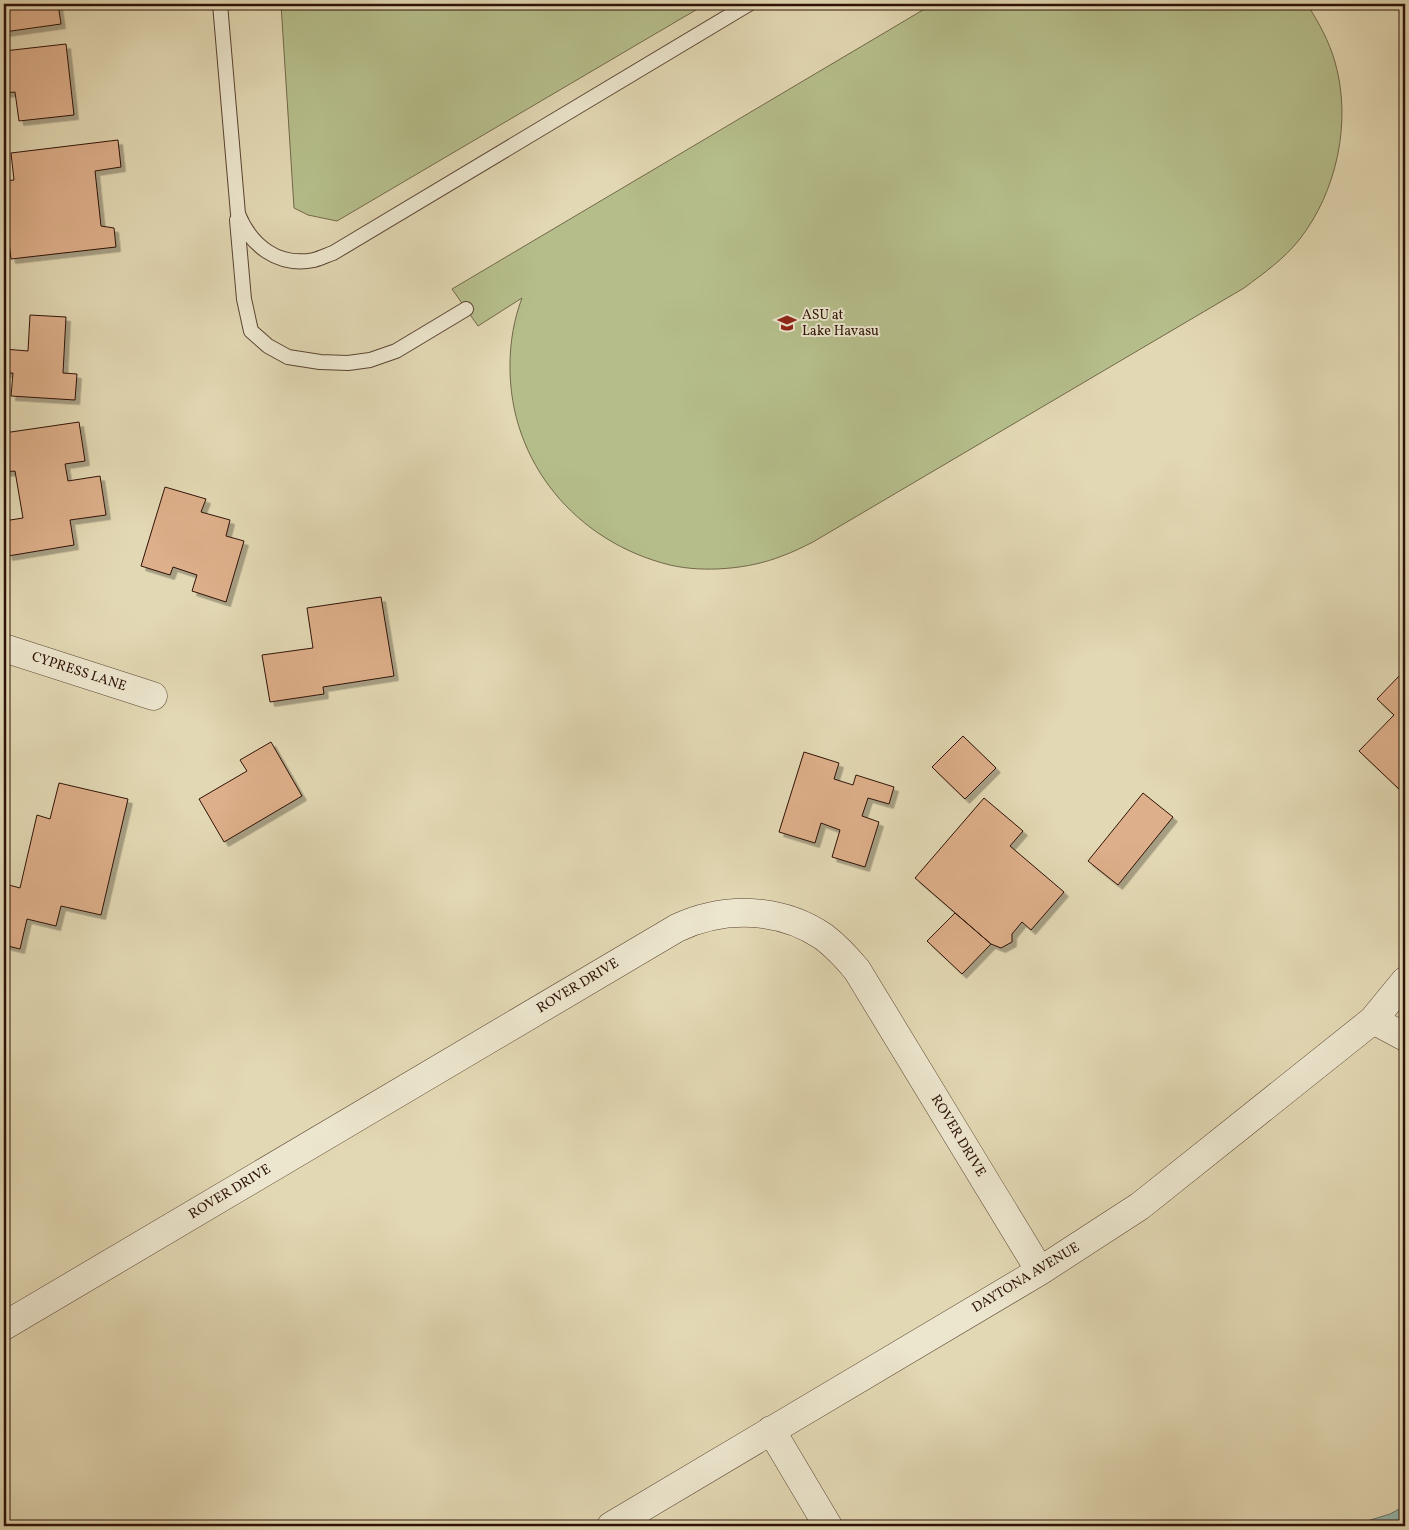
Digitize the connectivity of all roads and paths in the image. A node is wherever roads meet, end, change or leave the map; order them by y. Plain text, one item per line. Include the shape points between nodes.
1 (220, 4) edge
2 (749, 4) edge
3 (236, 204) junction
4 (466, 308) dead end
5 (4, 648) edge
6 (153, 696) dead end
7 (1405, 982) edge
8 (1373, 1020) junction
9 (1405, 1037) edge
10 (1040, 1271) junction
11 (4, 1326) edge
12 (771, 1430) junction
13 (611, 1526) edge
14 (828, 1526) edge

1 - 3 lane
2 - 3 lane via 326,256 296,261 270,253 249,236
3 - 4 lane via 249,325 257,337 279,353 320,362 370,360 396,350
5 - 6 street, CYPRESS LANE
7 - 8 street, DAYTONA AVENUE
8 - 9 street
8 - 10 street, DAYTONA AVENUE via 1140,1206
10 - 11 street, ROVER DRIVE via 857,970 832,944 802,925 768,915 733,912 677,928
10 - 12 street, DAYTONA AVENUE
12 - 13 street, DAYTONA AVENUE
12 - 14 street

